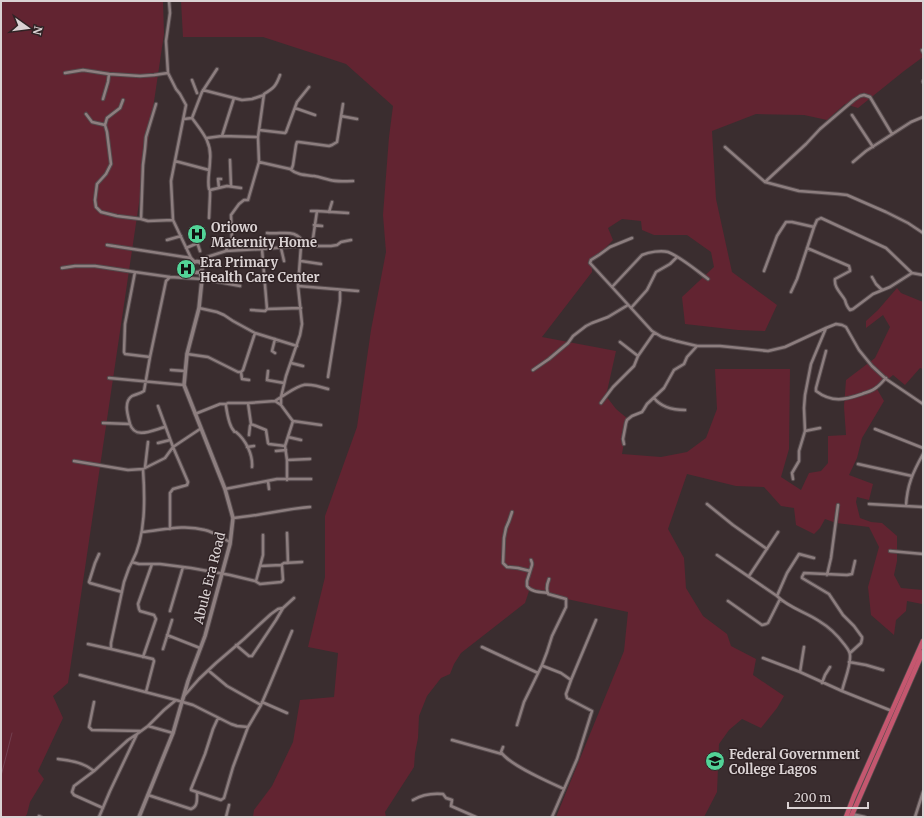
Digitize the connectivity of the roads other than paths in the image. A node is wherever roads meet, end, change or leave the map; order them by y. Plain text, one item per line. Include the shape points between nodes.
1 (169, 1) edge
2 (217, 69) dead end
3 (64, 73) dead end
4 (168, 73) junction
5 (108, 74) junction
6 (280, 75) dead end
7 (192, 80) dead end
8 (309, 87) dead end
9 (203, 91) junction
10 (264, 94) junction
11 (234, 98) junction
12 (103, 99) dead end
13 (123, 100) dead end
14 (156, 104) dead end
15 (343, 104) dead end
16 (295, 108) junction
17 (86, 114) dead end
18 (852, 114) dead end
19 (315, 115) dead end
20 (341, 116) junction
21 (923, 117) edge
22 (192, 118) junction
23 (184, 119) junction
24 (357, 119) dead end
25 (105, 125) junction
26 (259, 130) junction
27 (892, 134) junction
28 (222, 136) junction
29 (258, 137) junction
30 (207, 138) junction
31 (725, 147) dead end
32 (873, 147) junction
33 (230, 160) dead end
34 (175, 161) junction
35 (259, 162) junction
36 (853, 162) dead end
37 (290, 169) junction
38 (209, 170) junction
39 (220, 179) dead end
40 (352, 181) dead end
41 (765, 182) junction
42 (230, 186) junction
43 (219, 188) junction
44 (241, 188) dead end
45 (210, 190) junction
46 (332, 202) dead end
47 (311, 211) dead end
48 (317, 211) junction
49 (329, 212) junction
50 (348, 213) dead end
51 (209, 218) dead end
52 (141, 219) junction
53 (173, 220) junction
54 (314, 224) junction
55 (322, 226) dead end
56 (814, 227) junction
57 (254, 229) dead end
58 (232, 230) junction
59 (201, 232) dead end
60 (267, 233) dead end
61 (923, 233) edge
62 (181, 236) junction
63 (632, 238) dead end
64 (167, 240) dead end
65 (351, 240) dead end
66 (198, 243) junction
67 (107, 245) dead end
68 (301, 246) junction
69 (305, 246) junction
70 (312, 246) junction
71 (186, 248) junction
72 (280, 248) junction
73 (808, 248) junction
74 (262, 249) junction
75 (200, 251) dead end
76 (226, 251) junction
77 (677, 257) junction
78 (191, 258) junction
79 (284, 261) dead end
80 (301, 261) junction
81 (195, 262) junction
82 (200, 262) junction
83 (321, 264) dead end
84 (62, 268) dead end
85 (135, 272) junction
86 (200, 272) junction
87 (764, 272) dead end
88 (912, 273) junction
89 (923, 275) edge
90 (163, 276) junction
91 (170, 277) junction
92 (872, 277) dead end
93 (202, 279) junction
94 (708, 279) dead end
95 (166, 281) junction
96 (240, 286) dead end
97 (298, 286) junction
98 (612, 287) junction
99 (340, 290) junction
100 (883, 290) junction
101 (358, 291) dead end
102 (791, 292) dead end
103 (628, 305) junction
104 (198, 308) junction
105 (301, 308) junction
106 (631, 308) junction
107 (267, 309) junction
108 (251, 310) dead end
109 (826, 328) junction
110 (255, 333) junction
111 (654, 333) junction
112 (275, 339) junction
113 (620, 342) dead end
114 (297, 346) junction
115 (698, 346) junction
116 (826, 351) dead end
117 (275, 353) dead end
118 (187, 354) junction
119 (638, 356) junction
120 (150, 357) junction
121 (290, 363) junction
122 (303, 366) dead end
123 (171, 370) dead end
124 (533, 370) dead end
125 (185, 371) junction
126 (268, 371) dead end
127 (241, 372) junction
128 (328, 377) dead end
129 (109, 378) dead end
130 (886, 378) junction
131 (249, 380) dead end
132 (146, 382) junction
133 (284, 383) junction
134 (184, 385) junction
135 (328, 389) dead end
136 (281, 397) junction
137 (654, 398) junction
138 (275, 401) junction
139 (248, 403) junction
140 (601, 403) dead end
141 (226, 404) junction
142 (923, 404) edge
143 (281, 405) junction
144 (158, 406) dead end
145 (685, 410) dead end
146 (195, 414) junction
147 (293, 421) junction
148 (103, 423) dead end
149 (130, 424) junction
150 (251, 424) junction
151 (321, 425) dead end
152 (165, 427) junction
153 (200, 428) junction
154 (820, 428) dead end
155 (805, 430) junction
156 (875, 430) dead end
157 (249, 435) dead end
158 (288, 437) junction
159 (170, 440) junction
160 (301, 440) dead end
161 (148, 442) dead end
162 (158, 443) dead end
163 (624, 444) dead end
164 (247, 446) junction
165 (254, 446) dead end
166 (173, 447) junction
167 (285, 448) junction
168 (923, 448) edge
169 (276, 451) dead end
170 (923, 454) edge
171 (310, 459) dead end
172 (287, 460) junction
173 (74, 461) dead end
174 (858, 464) dead end
175 (252, 467) dead end
176 (144, 469) junction
177 (912, 476) junction
178 (312, 479) dead end
179 (793, 479) dead end
180 (288, 480) junction
181 (268, 481) junction
182 (225, 489) junction
183 (269, 489) dead end
184 (707, 504) dead end
185 (869, 504) dead end
186 (838, 506) dead end
187 (906, 506) junction
188 (310, 507) dead end
189 (923, 507) edge
190 (512, 512) dead end
191 (233, 518) junction
192 (170, 529) junction
193 (142, 532) junction
194 (778, 532) dead end
195 (288, 533) dead end
196 (263, 535) dead end
197 (230, 542) junction
198 (767, 548) junction
199 (890, 551) dead end
200 (99, 554) dead end
201 (923, 554) edge
202 (717, 555) dead end
203 (814, 558) dead end
204 (531, 560) dead end
205 (855, 561) dead end
206 (132, 562) junction
207 (302, 562) dead end
208 (288, 563) junction
209 (152, 564) junction
210 (281, 565) junction
211 (260, 566) junction
212 (184, 567) junction
213 (530, 571) junction
214 (221, 574) junction
215 (827, 575) junction
216 (749, 576) junction
217 (549, 579) dead end
218 (255, 581) junction
219 (122, 592) junction
220 (548, 593) junction
221 (777, 596) junction
222 (294, 598) dead end
223 (780, 599) junction
224 (728, 601) dead end
225 (283, 608) junction
226 (170, 611) dead end
227 (172, 620) dead end
228 (596, 620) dead end
229 (292, 631) dead end
230 (167, 635) junction
231 (923, 641) edge
232 (88, 644) dead end
233 (236, 646) junction
234 (482, 647) dead end
235 (804, 647) dead end
236 (201, 648) junction
237 (112, 649) junction
238 (163, 649) dead end
239 (923, 652) edge
240 (850, 654) junction
241 (143, 657) junction
242 (763, 658) dead end
243 (850, 662) junction
244 (542, 665) junction
245 (830, 667) dead end
246 (883, 670) dead end
247 (209, 671) junction
248 (538, 672) junction
249 (800, 672) junction
250 (80, 674) dead end
251 (571, 680) junction
252 (822, 683) junction
253 (842, 691) junction
254 (146, 692) junction
255 (183, 697) junction
256 (176, 700) junction
257 (94, 702) dead end
258 (182, 702) junction
259 (261, 703) junction
260 (892, 711) junction
261 (287, 713) dead end
262 (218, 718) junction
263 (517, 724) dead end
264 (148, 726) junction
265 (248, 727) junction
266 (142, 731) junction
267 (137, 734) junction
268 (173, 734) junction
269 (452, 740) dead end
270 (503, 747) dead end
271 (502, 754) junction
272 (58, 760) dead end
273 (94, 771) junction
274 (564, 789) junction
275 (923, 792) edge
276 (197, 793) junction
277 (148, 795) junction
278 (413, 800) dead end
279 (229, 805) dead end
280 (103, 808) junction
281 (851, 816) edge
282 (99, 817) edge
283 (139, 817) edge
284 (226, 817) edge
285 (476, 817) edge
286 (552, 817) edge
287 (846, 817) edge
288 (865, 817) edge
289 (915, 817) edge

1 - 4 street, Abule Era Road via 166,41
2 - 9 street
3 - 5 street via 84,70
4 - 5 street via 140,76
4 - 23 street, Abule Era Road via 186,105
5 - 12 street
6 - 10 street via 276,85
7 - 9 street via 196,94
8 - 16 street
9 - 11 street
9 - 22 street
10 - 11 street via 247,100
10 - 26 street
11 - 28 street
13 - 25 street via 120,108 107,118
14 - 52 street via 146,136
15 - 20 street
16 - 19 street
16 - 26 street via 285,133
17 - 25 street via 92,122
18 - 32 street
20 - 24 street
20 - 37 street via 337,142 329,146 297,142
21 - 27 street
22 - 23 street
22 - 30 street
23 - 34 street, Abule Era Road
25 - 52 street via 110,164 106,174 97,184 96,207 108,214
26 - 29 street
27 - 32 street
27 - 41 street via 870,97 860,96 824,125
28 - 29 street
28 - 30 street
29 - 35 street
30 - 38 street via 211,160
31 - 41 street
32 - 36 street
33 - 42 street
34 - 38 street
34 - 53 street, Abule Era Road via 171,180
35 - 37 street
35 - 58 street via 248,200 239,204 231,215
37 - 40 street via 299,174 328,180
38 - 45 street
39 - 43 street
41 - 61 street via 799,191 847,195 886,212
42 - 43 street
42 - 44 street
43 - 45 street
45 - 51 street
46 - 49 street
47 - 48 street
48 - 49 street
48 - 54 street
49 - 50 street
52 - 53 street
53 - 62 street, Abule Era Road
54 - 55 street
54 - 70 street
56 - 73 street
56 - 87 street via 786,222 777,236
56 - 88 street via 821,218 870,240 886,248
57 - 58 street
58 - 76 street via 232,242
59 - 66 street via 195,235
60 - 69 street via 294,234
62 - 64 street
62 - 71 street, Abule Era Road
63 - 98 street via 610,247 590,262
65 - 70 street via 331,246
66 - 71 street
66 - 75 street
67 - 78 street
68 - 69 street
68 - 72 street
68 - 80 street
69 - 70 street
71 - 78 street, Abule Era Road
72 - 74 street
72 - 79 street
73 - 100 street via 849,266 850,271 834,280 849,309 852,310
73 - 102 street
74 - 76 street
74 - 107 street
76 - 82 street
77 - 94 street
77 - 98 street via 666,251 644,254
77 - 106 street via 656,272 647,290
78 - 81 street, Abule Era Road
80 - 83 street
80 - 97 street
81 - 82 street
81 - 86 street, Abule Era Road via 192,269
82 - 86 street, Abule Era Road
84 - 85 street via 95,266
85 - 90 street
85 - 120 street via 125,324 124,352
86 - 93 street, Abule Era Road
88 - 89 street
88 - 100 street
90 - 91 street
90 - 95 street
91 - 93 street
91 - 95 street
92 - 100 street
93 - 96 street
93 - 104 street, Abule Era Road
95 - 120 street
97 - 99 street
97 - 105 street
98 - 103 street
99 - 101 street
99 - 128 street
103 - 106 street
103 - 124 street via 586,326
104 - 110 street via 224,315
104 - 118 street, Abule Era Road
105 - 107 street
105 - 114 street via 302,324
106 - 111 street
107 - 108 street
109 - 115 street via 784,347 768,350
109 - 130 street via 836,324 846,327 859,350
109 - 155 street via 811,364 805,394
110 - 112 street
110 - 127 street via 244,370
111 - 115 street
111 - 119 street
112 - 114 street
112 - 117 street via 272,351
113 - 119 street
114 - 121 street
115 - 137 street via 684,364 674,370 664,388
116 - 130 street via 816,391 826,397 840,400 851,397 873,390
118 - 125 street, Abule Era Road
118 - 127 street via 208,357
119 - 140 street via 634,366
120 - 132 street
121 - 122 street
121 - 133 street
123 - 125 street
125 - 134 street, Abule Era Road
126 - 133 street via 267,380
127 - 131 street via 242,378
129 - 132 street
130 - 142 street
132 - 134 street
132 - 149 street via 143,392 128,400
133 - 136 street
134 - 146 street, Abule Era Road
135 - 136 street via 307,384
136 - 138 street
136 - 143 street
137 - 145 street via 668,407
137 - 163 street via 642,412 627,420
138 - 139 street
138 - 143 street
139 - 141 street
139 - 150 street
141 - 146 street
141 - 164 street via 231,426
143 - 147 street
144 - 152 street
146 - 153 street, Abule Era Road
147 - 151 street
147 - 158 street
148 - 149 street
149 - 152 street via 131,428 139,433
150 - 157 street
150 - 167 street via 266,430 269,444
152 - 159 street
153 - 166 street
153 - 182 street, Abule Era Road
154 - 155 street
155 - 179 street via 799,461 792,473
156 - 168 street
158 - 160 street
158 - 167 street
159 - 162 street
159 - 166 street
161 - 176 street
164 - 165 street
164 - 175 street via 252,457
166 - 176 street via 165,458
166 - 192 street via 188,482 187,485 173,489 170,493
167 - 169 street
167 - 172 street
170 - 177 street
171 - 172 street
172 - 180 street
173 - 176 street via 128,470
174 - 177 street
176 - 193 street
177 - 187 street
178 - 180 street
180 - 181 street
181 - 182 street
181 - 183 street
182 - 191 street, Abule Era Road
184 - 198 street
185 - 187 street
186 - 215 street
187 - 189 street
188 - 191 street
190 - 213 street via 504,538 503,563 507,567
191 - 197 street, Abule Era Road
192 - 193 street
192 - 197 street via 185,527 205,530
193 - 206 street
194 - 198 street
195 - 208 street
196 - 211 street
197 - 214 street, Abule Era Road
198 - 216 street
199 - 201 street
200 - 219 street via 89,582
202 - 216 street
203 - 221 street via 799,554
204 - 213 street
205 - 215 street via 852,574
206 - 209 street
206 - 219 street
207 - 208 street
208 - 210 street
209 - 212 street
209 - 241 street via 138,604 140,611 154,615 156,619
210 - 211 street
210 - 218 street via 282,582 260,584
211 - 218 street
212 - 214 street
212 - 226 street
213 - 220 street via 526,583 528,587
214 - 218 street
214 - 236 street, Abule Era Road
215 - 240 street via 804,573 802,578 829,594 862,637 862,642
216 - 221 street
217 - 220 street
219 - 237 street
220 - 244 street via 566,599 566,607
221 - 223 street
222 - 225 street
223 - 224 street via 768,623 762,625
223 - 240 street via 825,625 841,640
225 - 233 street via 271,614
225 - 233 street via 252,656
227 - 230 street
228 - 251 street
229 - 259 street
230 - 236 street
230 - 238 street
231 - 260 highway
232 - 237 street
233 - 247 street
234 - 248 street
235 - 249 street
236 - 255 street, Abule Era Road
237 - 241 street
239 - 281 highway
240 - 243 street
241 - 254 street via 154,661
242 - 249 street
243 - 246 street
243 - 253 street
244 - 248 street
244 - 251 street
245 - 252 street
247 - 255 street
247 - 259 street via 227,686
248 - 263 street
249 - 252 street
250 - 254 street
251 - 274 street via 567,698 592,711 577,759
252 - 253 street
253 - 260 street
254 - 256 street
255 - 258 street, Abule Era Road
256 - 258 street
256 - 264 street
257 - 266 street via 90,727 92,730
258 - 262 street
258 - 268 street, Abule Era Road
259 - 261 street
259 - 265 street
260 - 287 highway
262 - 265 street via 237,726
262 - 276 street via 191,787 191,790
264 - 266 street
264 - 268 street
265 - 276 street via 224,798 221,800
266 - 267 street
267 - 273 street
267 - 280 street
268 - 277 street, Abule Era Road
269 - 271 street
270 - 271 street
271 - 274 street via 518,766
272 - 273 street via 82,763
273 - 280 street via 74,786 72,792 77,797
274 - 286 street
275 - 289 street
276 - 277 street via 197,803 191,809
277 - 283 street, Abule Era Road
278 - 285 street via 428,794 443,794 452,800 450,806
279 - 284 street
280 - 282 street
281 - 288 street

